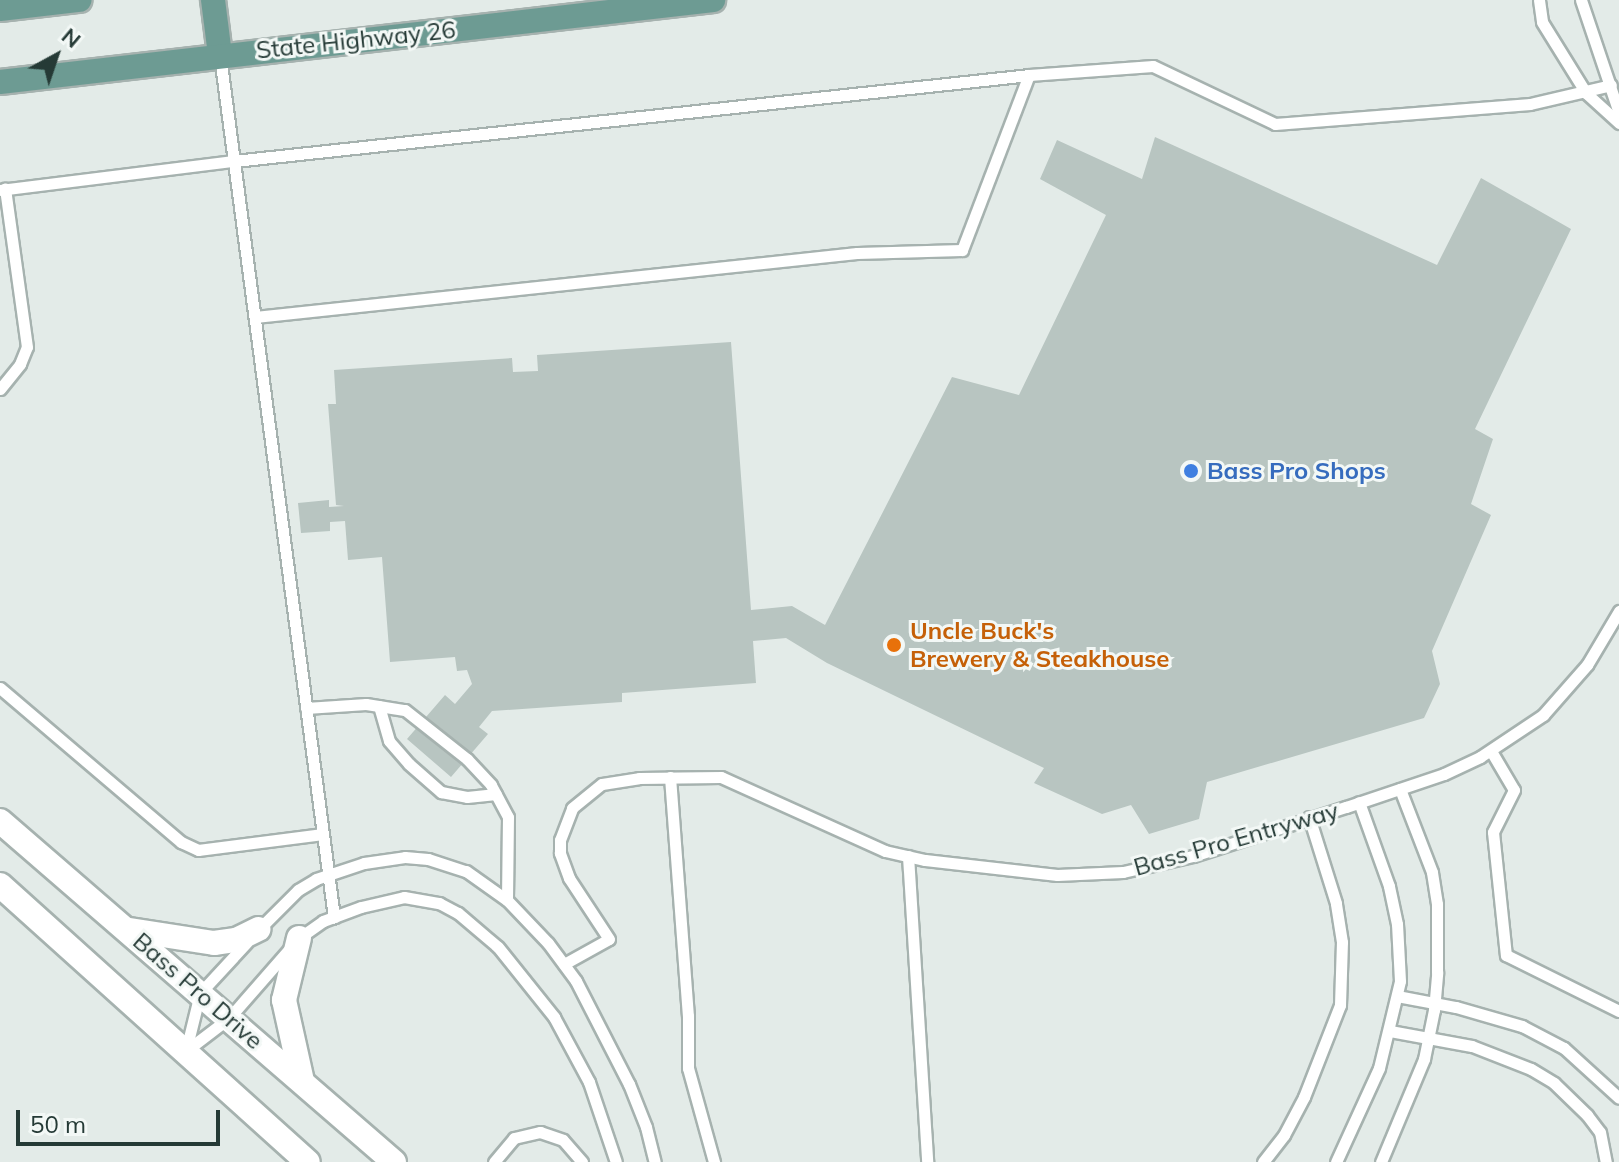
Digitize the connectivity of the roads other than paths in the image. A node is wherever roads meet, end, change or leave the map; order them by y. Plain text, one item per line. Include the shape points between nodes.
1 (79, 0) edge
2 (213, 0) edge
3 (713, 0) edge
4 (1539, 0) edge
5 (1581, 0) edge
6 (0, 9) edge
7 (220, 55) junction
8 (1029, 75) junction
9 (0, 82) edge
10 (1611, 85) junction
11 (1586, 93) junction
12 (1619, 113) edge
13 (1619, 123) edge
14 (234, 161) junction
15 (3, 189) edge
16 (255, 317) junction
17 (0, 389) edge
18 (1619, 611) edge
19 (0, 688) edge
20 (379, 706) junction
21 (306, 708) junction
22 (1491, 751) junction
23 (670, 777) junction
24 (1400, 789) junction
25 (496, 794) junction
26 (1359, 802) junction
27 (1309, 817) junction
28 (0, 821) edge
29 (323, 834) junction
30 (908, 856) junction
31 (328, 876) junction
32 (0, 885) edge
33 (507, 900) junction
34 (334, 917) junction
35 (259, 929) junction
36 (128, 930) junction
37 (299, 938) junction
38 (564, 964) junction
39 (200, 993) junction
40 (1397, 996) junction
41 (1435, 1002) junction
42 (1619, 1011) edge
43 (229, 1018) junction
44 (1390, 1031) junction
45 (1429, 1041) junction
46 (186, 1050) junction
47 (302, 1081) junction
48 (1619, 1098) edge
49 (308, 1162) edge
50 (394, 1162) edge
51 (494, 1162) edge
52 (582, 1162) edge
53 (616, 1162) edge
54 (655, 1162) edge
55 (714, 1162) edge
56 (927, 1162) edge
57 (1263, 1162) edge
58 (1336, 1162) edge
59 (1381, 1162) edge
60 (1606, 1162) edge

1 - 6 main road
2 - 7 main road
3 - 7 main road, State Highway 26
4 - 11 lane via 1542,22
5 - 10 lane
7 - 9 main road, State Highway 26
7 - 14 lane
8 - 11 lane via 1153,66 1275,124 1530,104
8 - 14 lane
8 - 16 lane via 962,250 857,253
10 - 11 lane
10 - 12 lane
11 - 13 lane
14 - 15 lane
14 - 16 lane
15 - 17 lane via 27,347
16 - 21 lane
18 - 22 lane, Bass Pro Entryway via 1587,665 1543,715
19 - 29 lane via 181,842 198,850
20 - 21 lane
20 - 25 lane via 405,710 422,721 467,759
20 - 25 lane via 389,741 441,792 467,797
21 - 29 lane
22 - 24 lane, Bass Pro Entryway
22 - 42 lane via 1514,790 1493,832 1506,955
23 - 30 lane, Bass Pro Entryway via 721,777 865,845
23 - 38 lane, Bass Pro Entryway via 602,784 572,808 560,840 563,865 609,939
23 - 55 lane via 688,1068
24 - 26 lane, Bass Pro Entryway
24 - 41 lane via 1432,872 1437,904
25 - 33 lane via 508,817
26 - 27 lane, Bass Pro Entryway
26 - 40 lane via 1397,924
27 - 30 lane, Bass Pro Entryway via 1165,863 1091,876
27 - 57 lane via 1338,916 1340,1005 1304,1097
28 - 36 main road, Bass Pro Drive
29 - 31 lane
30 - 56 lane
31 - 33 lane via 384,859 428,859 466,871
31 - 34 lane
31 - 35 lane via 287,898
32 - 46 main road
33 - 38 lane
34 - 37 lane
34 - 53 lane via 416,897 439,903 478,927 533,987 576,1055
35 - 36 main road via 214,943
35 - 39 lane
36 - 39 main road, Bass Pro Drive
37 - 43 lane
37 - 47 main road via 284,1000
38 - 54 lane via 629,1084
39 - 43 main road, Bass Pro Drive
39 - 46 lane
40 - 41 lane
40 - 44 lane
41 - 45 lane
41 - 48 lane via 1494,1016 1543,1037 1584,1064
43 - 46 lane
43 - 47 main road, Bass Pro Drive
44 - 45 lane
44 - 58 lane via 1370,1093
45 - 59 lane
45 - 60 lane via 1500,1055 1554,1083 1600,1132
46 - 49 main road
47 - 50 main road, Bass Pro Drive
51 - 52 lane via 514,1138 540,1132 563,1140

